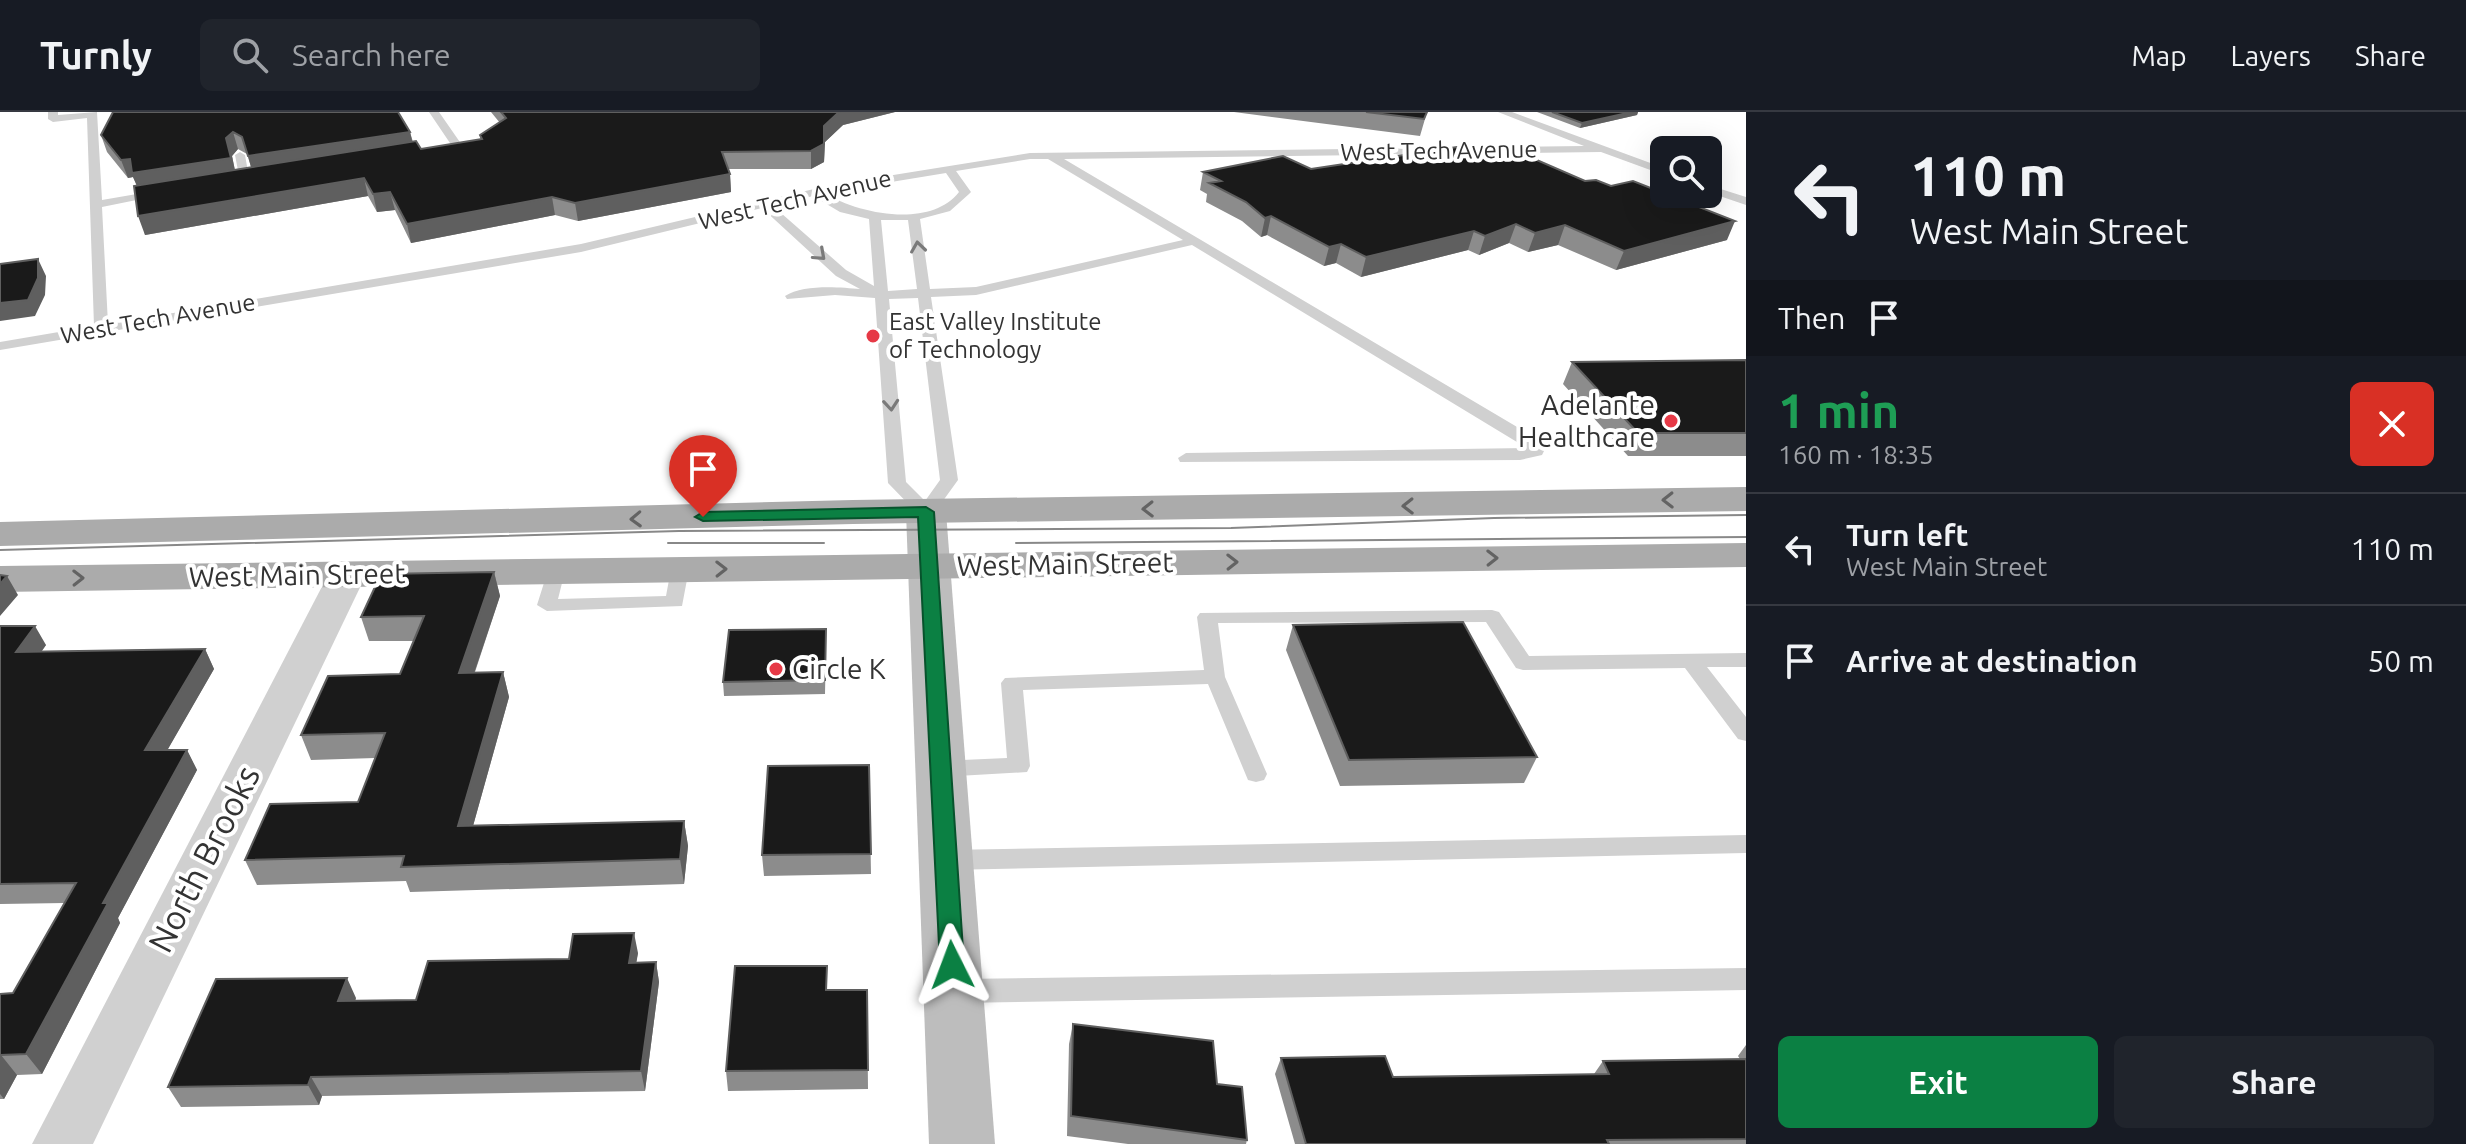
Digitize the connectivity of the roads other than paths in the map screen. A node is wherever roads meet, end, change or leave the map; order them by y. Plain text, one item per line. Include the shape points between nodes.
1 (53, 112) edge
2 (434, 112) edge
3 (1503, 112) edge
4 (92, 113) edge
5 (1600, 149) junction
6 (428, 153) edge
7 (240, 155) edge
8 (1051, 156) junction
9 (1650, 167) edge
10 (948, 168) junction
11 (261, 178) edge
12 (246, 181) junction
13 (231, 183) edge
14 (171, 192) edge
15 (816, 193) junction
16 (1722, 193) edge
17 (1746, 201) edge
18 (97, 204) junction
19 (766, 206) junction
20 (875, 216) junction
21 (914, 217) junction
22 (1195, 241) junction
23 (925, 294) junction
24 (882, 295) junction
25 (792, 296) dead end
26 (101, 328) junction
27 (0, 346) edge
28 (1186, 458) dead end
29 (1746, 499) edge
30 (0, 534) edge
31 (928, 538) junction
32 (1746, 555) edge
33 (347, 575) junction
34 (0, 579) edge
35 (1746, 660) edge
36 (1691, 661) junction
37 (1215, 677) junction
38 (1746, 733) edge
39 (940, 769) junction
40 (1256, 774) dead end
41 (1746, 844) edge
42 (945, 860) junction
43 (1746, 979) edge
44 (953, 991) junction
45 (62, 1144) edge
46 (962, 1144) edge

1 - 4 lane via 53,119
2 - 6 lane via 459,148
3 - 5 lane
4 - 18 lane
5 - 8 lane, West Tech Avenue
5 - 9 lane
7 - 12 lane
8 - 10 lane, West Tech Avenue
8 - 22 lane
10 - 15 lane, West Tech Avenue
10 - 21 lane via 963,184 961,200
11 - 12 lane
12 - 13 lane
14 - 18 lane
15 - 19 lane, West Tech Avenue
15 - 20 lane via 840,208
16 - 17 lane
18 - 26 lane
19 -> 24 lane via 841,273
19 - 26 lane, West Tech Avenue via 581,248
20 - 21 lane
20 - 24 lane
23 -> 21 lane
22 - 23 lane via 976,291
22 - 28 lane via 1535,444 1536,451
23 - 24 lane
23 - 31 lane via 949,480
24 - 25 lane via 835,291
24 -> 31 lane via 897,483
26 - 27 lane, West Tech Avenue
29 -> 31 main road, West Main Street
31 -> 30 main road, West Main Street
31 -> 32 main road, West Main Street
33 -> 31 main road, West Main Street via 551,588 677,586
31 - 39 street
34 -> 33 main road, West Main Street
33 - 45 street, North Brooks
35 - 36 lane
36 - 37 lane via 1523,663 1492,616 1207,617
36 - 38 lane
37 - 39 lane via 1012,683 1019,766
37 - 40 lane
39 - 42 street
41 - 42 lane
42 - 44 street
43 - 44 lane
44 - 46 street

